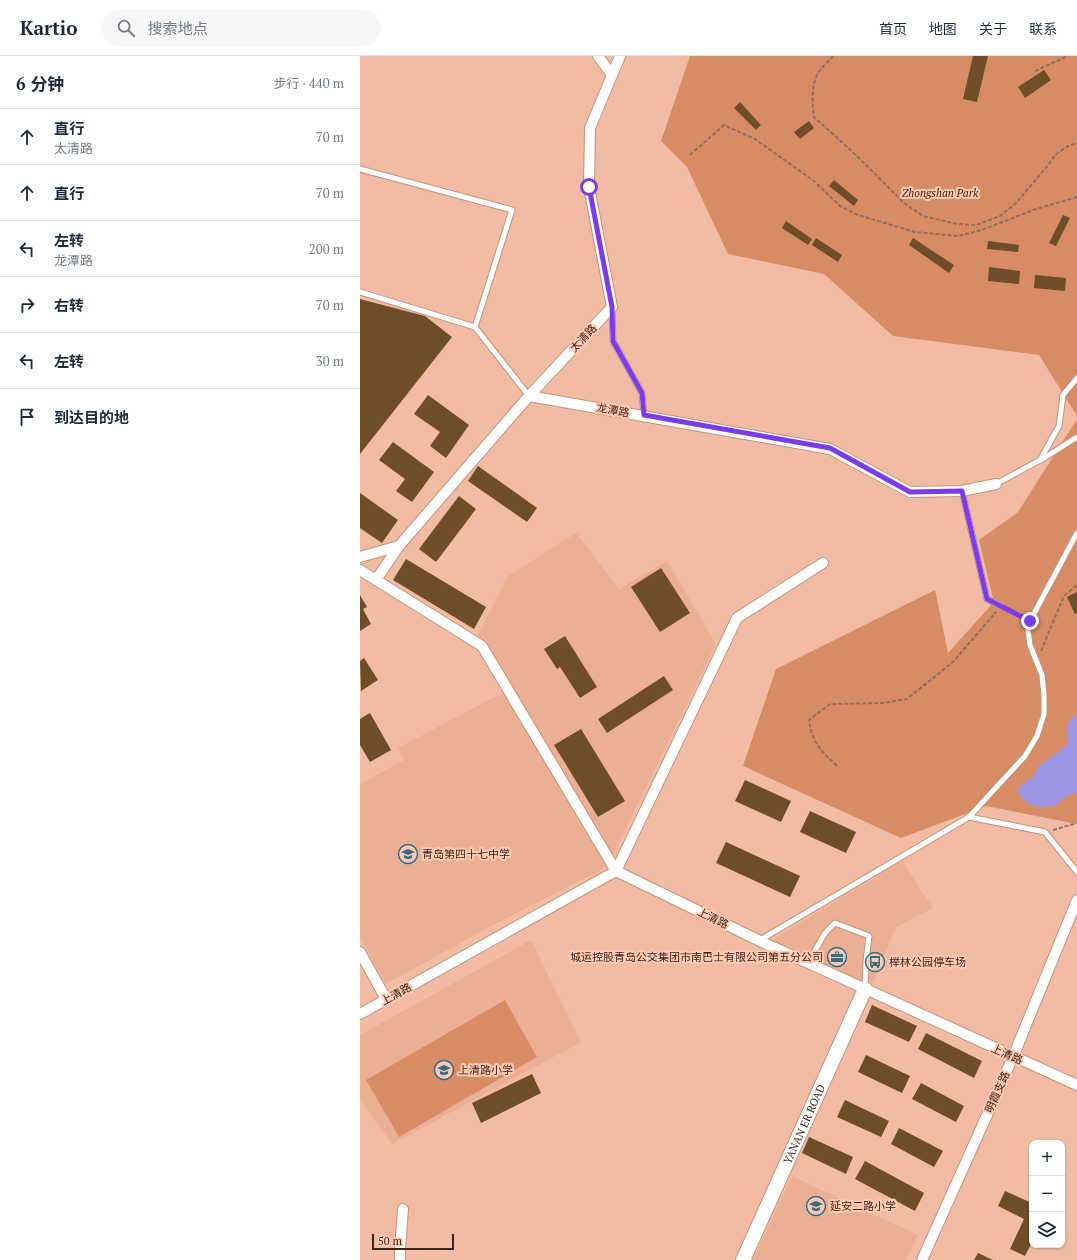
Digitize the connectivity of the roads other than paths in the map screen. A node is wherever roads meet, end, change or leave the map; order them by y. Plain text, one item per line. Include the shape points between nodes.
1 (598, 56) edge
2 (620, 56) edge
3 (612, 75) junction
4 (360, 169) edge
5 (360, 292) edge
6 (612, 307) junction
7 (475, 327) junction
8 (1077, 378) edge
9 (529, 396) junction
10 (644, 415) junction
11 (1077, 437) edge
12 (1040, 460) junction
13 (996, 484) joint
14 (962, 491) junction
15 (1077, 533) edge
16 (399, 546) junction
17 (360, 557) edge
18 (823, 563) dead end
19 (360, 570) edge
20 (376, 580) junction
21 (1001, 606) road end
22 (969, 817) junction
23 (616, 871) junction
24 (1077, 872) edge
25 (1077, 900) edge
26 (760, 941) junction
27 (360, 952) edge
28 (808, 963) junction
29 (865, 989) junction
30 (386, 999) junction
31 (360, 1014) edge
32 (1013, 1057) junction
33 (1077, 1085) edge
34 (403, 1209) dead end
35 (400, 1260) edge
36 (743, 1260) edge
37 (922, 1260) edge

1 - 3 street
2 - 3 street
3 - 6 street via 590,128 589,187
4 - 7 lane via 512,210
5 - 7 lane
6 - 9 street, 太清路
6 - 10 lane via 613,341 642,393
7 - 9 lane
8 - 12 lane via 1063,394 1059,426
9 - 10 street, 龙潭路
9 - 16 street, 太清路
10 - 14 street, 龙潭路 via 830,448 910,492
11 - 12 lane
12 - 13 lane
13 - 14 street, 龙潭路
14 - 21 lane via 987,599
15 - 22 lane via 1030,621 1028,630 1030,644 1042,675 1044,695 1044,714 1037,736 1025,756
16 - 17 street
16 - 20 street, 太清路
18 - 23 street via 737,618
19 - 20 street
20 - 23 street via 482,646
22 - 24 lane via 1045,832
22 - 26 lane
23 - 26 street, 上清路
23 - 30 street, 上清路
25 - 32 street, 明霞支路
26 - 28 street, 上清路
27 - 30 street
28 - 29 street, 上清路
28 - 29 lane via 825,934 835,923 869,936
29 - 32 street, 上清路
29 - 36 street, YANAN ER ROAD
30 - 31 street, 上清路
32 - 33 street, 上清路
32 - 37 street, 明霞支路
34 - 35 street

